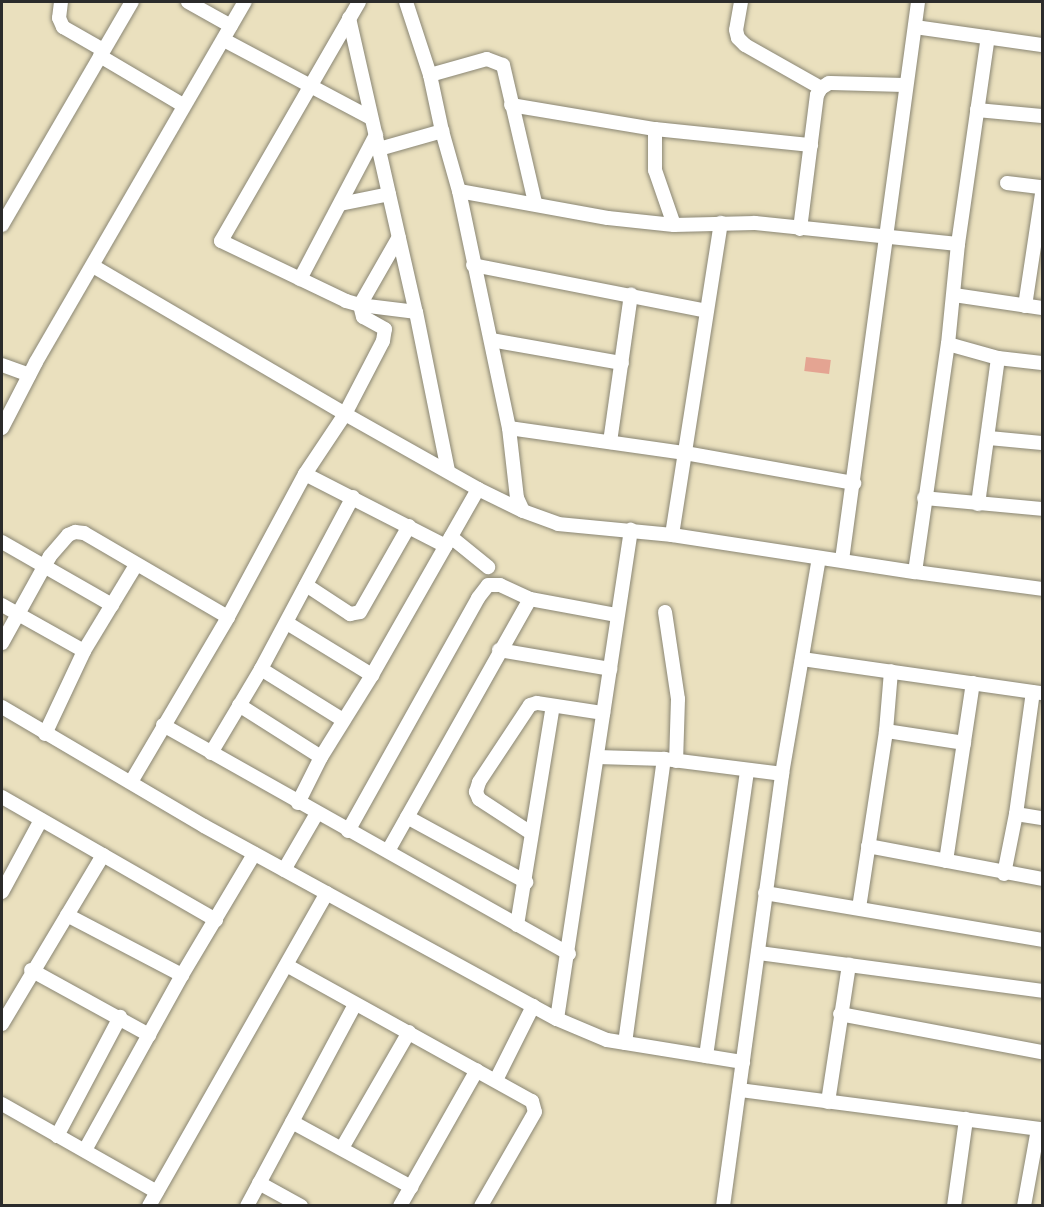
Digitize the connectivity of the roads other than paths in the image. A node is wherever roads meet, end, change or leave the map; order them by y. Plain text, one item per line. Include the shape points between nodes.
1 (61, 2) edge
2 (132, 2) edge
3 (188, 2) edge
4 (245, 2) edge
5 (359, 2) edge
6 (406, 2) edge
7 (741, 2) edge
8 (918, 2) edge
9 (349, 18) junction
10 (231, 26) junction
11 (915, 27) junction
12 (988, 37) junction
13 (224, 40) junction
14 (1042, 45) edge
15 (102, 53) junction
16 (430, 75) junction
17 (906, 85) junction
18 (310, 87) junction
19 (821, 88) junction
20 (183, 105) junction
21 (511, 105) junction
22 (977, 110) junction
23 (1042, 116) edge
24 (371, 118) junction
25 (655, 129) junction
26 (442, 131) junction
27 (376, 135) junction
28 (811, 145) junction
29 (379, 150) junction
30 (1007, 183) dead end
31 (1042, 188) edge
32 (459, 191) junction
33 (389, 194) junction
34 (1042, 194) edge
35 (535, 203) junction
36 (340, 204) junction
37 (721, 223) junction
38 (2, 225) edge
39 (674, 225) junction
40 (800, 229) junction
41 (887, 236) junction
42 (399, 237) junction
43 (958, 244) junction
44 (473, 265) junction
45 (93, 266) junction
46 (300, 279) junction
47 (631, 294) junction
48 (954, 295) junction
49 (360, 305) junction
50 (1025, 306) junction
51 (1042, 308) edge
52 (707, 311) junction
53 (416, 312) junction
54 (491, 340) junction
55 (948, 344) junction
56 (998, 358) junction
57 (622, 363) junction
58 (1042, 363) edge
59 (2, 365) edge
60 (30, 375) junction
61 (345, 414) junction
62 (2, 428) edge
63 (509, 428) junction
64 (989, 438) junction
65 (610, 442) junction
66 (1042, 443) edge
67 (685, 453) junction
68 (448, 470) junction
69 (305, 474) junction
70 (854, 483) junction
71 (478, 489) junction
72 (353, 496) junction
73 (924, 498) junction
74 (978, 504) junction
75 (1042, 509) edge
76 (523, 511) junction
77 (409, 526) junction
78 (630, 530) junction
79 (672, 535) junction
80 (448, 541) junction
81 (2, 542) edge
82 (819, 558) junction
83 (842, 560) junction
84 (44, 565) junction
85 (136, 565) junction
86 (488, 567) dead end
87 (915, 572) junction
88 (306, 585) junction
89 (1042, 589) edge
90 (530, 599) junction
91 (2, 604) edge
92 (112, 605) junction
93 (665, 612) dead end
94 (18, 614) junction
95 (616, 615) junction
96 (228, 617) junction
97 (286, 623) junction
98 (2, 643) edge
99 (499, 650) junction
100 (84, 651) junction
101 (802, 659) junction
102 (261, 669) junction
103 (610, 669) junction
104 (891, 671) junction
105 (372, 675) junction
106 (973, 683) junction
107 (1038, 692) edge
108 (239, 705) junction
109 (2, 706) edge
110 (553, 706) junction
111 (603, 713) junction
112 (343, 720) junction
113 (163, 725) junction
114 (886, 731) junction
115 (45, 734) junction
116 (964, 743) junction
117 (211, 753) junction
118 (321, 757) junction
119 (597, 757) junction
120 (670, 760) junction
121 (747, 771) junction
122 (782, 774) junction
123 (131, 782) junction
124 (2, 797) edge
125 (298, 803) junction
126 (317, 813) junction
127 (1016, 814) junction
128 (408, 817) junction
129 (1042, 818) edge
130 (41, 820) junction
131 (348, 831) junction
132 (531, 833) junction
133 (868, 846) junction
134 (388, 851) junction
135 (254, 854) junction
136 (103, 855) junction
137 (946, 861) junction
138 (284, 870) junction
139 (1004, 874) junction
140 (1042, 879) edge
141 (526, 882) junction
142 (2, 892) edge
143 (327, 893) junction
144 (765, 893) junction
145 (859, 908) junction
146 (67, 915) junction
147 (216, 920) junction
148 (517, 925) junction
149 (1042, 940) edge
150 (759, 953) junction
151 (569, 954) junction
152 (849, 965) junction
153 (288, 966) junction
154 (32, 970) junction
155 (182, 975) junction
156 (1042, 991) edge
157 (355, 1005) junction
158 (533, 1006) junction
159 (840, 1014) junction
160 (120, 1017) junction
161 (557, 1019) junction
162 (2, 1024) edge
163 (409, 1032) junction
164 (148, 1035) junction
165 (625, 1043) junction
166 (1042, 1052) edge
167 (706, 1056) junction
168 (743, 1062) junction
169 (477, 1070) junction
170 (496, 1080) junction
171 (740, 1090) junction
172 (828, 1101) junction
173 (2, 1104) edge
174 (966, 1119) junction
175 (292, 1122) junction
176 (1040, 1129) edge
177 (57, 1136) junction
178 (342, 1148) junction
179 (85, 1150) junction
180 (259, 1183) junction
181 (411, 1187) junction
182 (157, 1192) junction
183 (149, 1206) edge
184 (248, 1206) edge
185 (301, 1206) edge
186 (400, 1206) edge
187 (481, 1206) edge
188 (723, 1206) edge
189 (954, 1206) edge
190 (1024, 1206) edge

1 - 15 street via 59,18 63,27
2 - 15 street
3 - 10 street
4 - 10 street
5 - 9 street
6 - 16 street
7 - 19 street via 738,38
8 - 11 street
9 - 18 street
9 - 24 street
10 - 13 street
11 - 12 street
11 - 17 street
12 - 14 street
12 - 22 street
13 - 18 street
13 - 20 street
15 - 20 street
15 - 38 street
16 - 21 street via 496,60 507,76
16 - 26 street
17 - 19 street via 829,83
17 - 41 street
18 - 24 street
18 - 46 street via 220,241
19 - 28 street
20 - 45 street
21 - 25 street
21 - 35 street
22 - 23 street
22 - 43 street
24 - 27 street
25 - 28 street
25 - 39 street via 656,170
26 - 29 street
26 - 32 street
27 - 29 street
27 - 36 street
28 - 40 street
29 - 33 street
30 - 31 street
32 - 35 street
32 - 44 street
33 - 36 street
33 - 42 street
34 - 50 street
35 - 39 street via 608,218
36 - 46 street
37 - 39 street
37 - 40 street
37 - 52 street
40 - 41 street
41 - 43 street
41 - 70 street
42 - 49 street
42 - 53 street
43 - 48 street
44 - 47 street
44 - 54 street
45 - 60 street
45 - 61 street
46 - 49 street
47 - 52 street
47 - 57 street
48 - 50 street
48 - 55 street
49 - 53 street
49 - 61 street via 363,317 380,324 386,333
50 - 51 street
52 - 67 street
53 - 68 street
54 - 57 street
54 - 63 street
55 - 56 street
55 - 73 street
56 - 58 street
56 - 64 street
57 - 65 street
59 - 60 street
60 - 62 street
61 - 68 street
61 - 69 street
63 - 65 street
63 - 76 street via 514,484
64 - 66 street
64 - 74 street
65 - 67 street
67 - 70 street
67 - 79 street
68 - 71 street
69 - 72 street
69 - 96 street
70 - 83 street
71 - 76 street
71 - 80 street
72 - 77 street
72 - 88 street
73 - 74 street
73 - 87 street
74 - 75 street
76 - 78 street via 558,524
77 - 80 street
77 - 88 street via 360,612 350,614
78 - 79 street
78 - 95 street
79 - 82 street
80 - 86 street
80 - 105 street
81 - 84 street
82 - 83 street
82 - 101 street
83 - 87 street
84 - 85 street via 58,544 75,532 84,533
84 - 92 street
84 - 94 street
85 - 92 street
85 - 96 street
87 - 89 street
88 - 97 street
90 - 95 street
90 - 99 street
90 - 131 street via 488,585
91 - 94 street
92 - 100 street
93 - 120 street via 678,699
94 - 98 street
94 - 100 street
95 - 103 street
96 - 113 street
97 - 102 street
97 - 105 street
99 - 103 street
99 - 128 street
100 - 115 street
101 - 104 street
101 - 122 street
102 - 108 street
102 - 112 street
103 - 111 street
104 - 106 street
104 - 114 street
105 - 112 street
106 - 107 street
106 - 116 street
107 - 127 street
108 - 117 street
108 - 118 street
109 - 115 street
110 - 111 street
110 - 132 street
110 - 132 street via 530,705 476,792 487,806
111 - 119 street
112 - 118 street
113 - 117 street
113 - 123 street
114 - 116 street
114 - 133 street
115 - 123 street
116 - 137 street
117 - 125 street
118 - 125 street
119 - 120 street
119 - 151 street
120 - 121 street
120 - 165 street
121 - 122 street
121 - 167 street
122 - 144 street
123 - 135 street
124 - 130 street
125 - 126 street
126 - 131 street
126 - 138 street
127 - 129 street
127 - 139 street
128 - 134 street
128 - 141 street
130 - 136 street
130 - 142 street
131 - 134 street
132 - 141 street
133 - 137 street
133 - 145 street
134 - 148 street
135 - 138 street
135 - 147 street
136 - 146 street
136 - 147 street
137 - 139 street
138 - 143 street
139 - 140 street
141 - 148 street
143 - 153 street
143 - 158 street
144 - 145 street
144 - 150 street
145 - 149 street
146 - 154 street
146 - 155 street
147 - 155 street
148 - 151 street
150 - 152 street
150 - 168 street
151 - 161 street
152 - 156 street
152 - 159 street
153 - 157 street
153 - 182 street
154 - 160 street
154 - 162 street
155 - 164 street
157 - 163 street
157 - 175 street
158 - 161 street
158 - 170 street
159 - 166 street
159 - 172 street
160 - 164 street
160 - 177 street
161 - 165 street
163 - 169 street
163 - 178 street
164 - 179 street
165 - 167 street
167 - 168 street
168 - 171 street
169 - 170 street
169 - 181 street
170 - 187 street via 532,1101 536,1112
171 - 172 street
171 - 188 street
172 - 174 street
173 - 177 street
174 - 176 street
174 - 189 street
175 - 178 street
175 - 180 street
176 - 190 street
177 - 179 street
178 - 181 street
179 - 182 street
180 - 184 street
180 - 185 street
181 - 186 street
182 - 183 street

